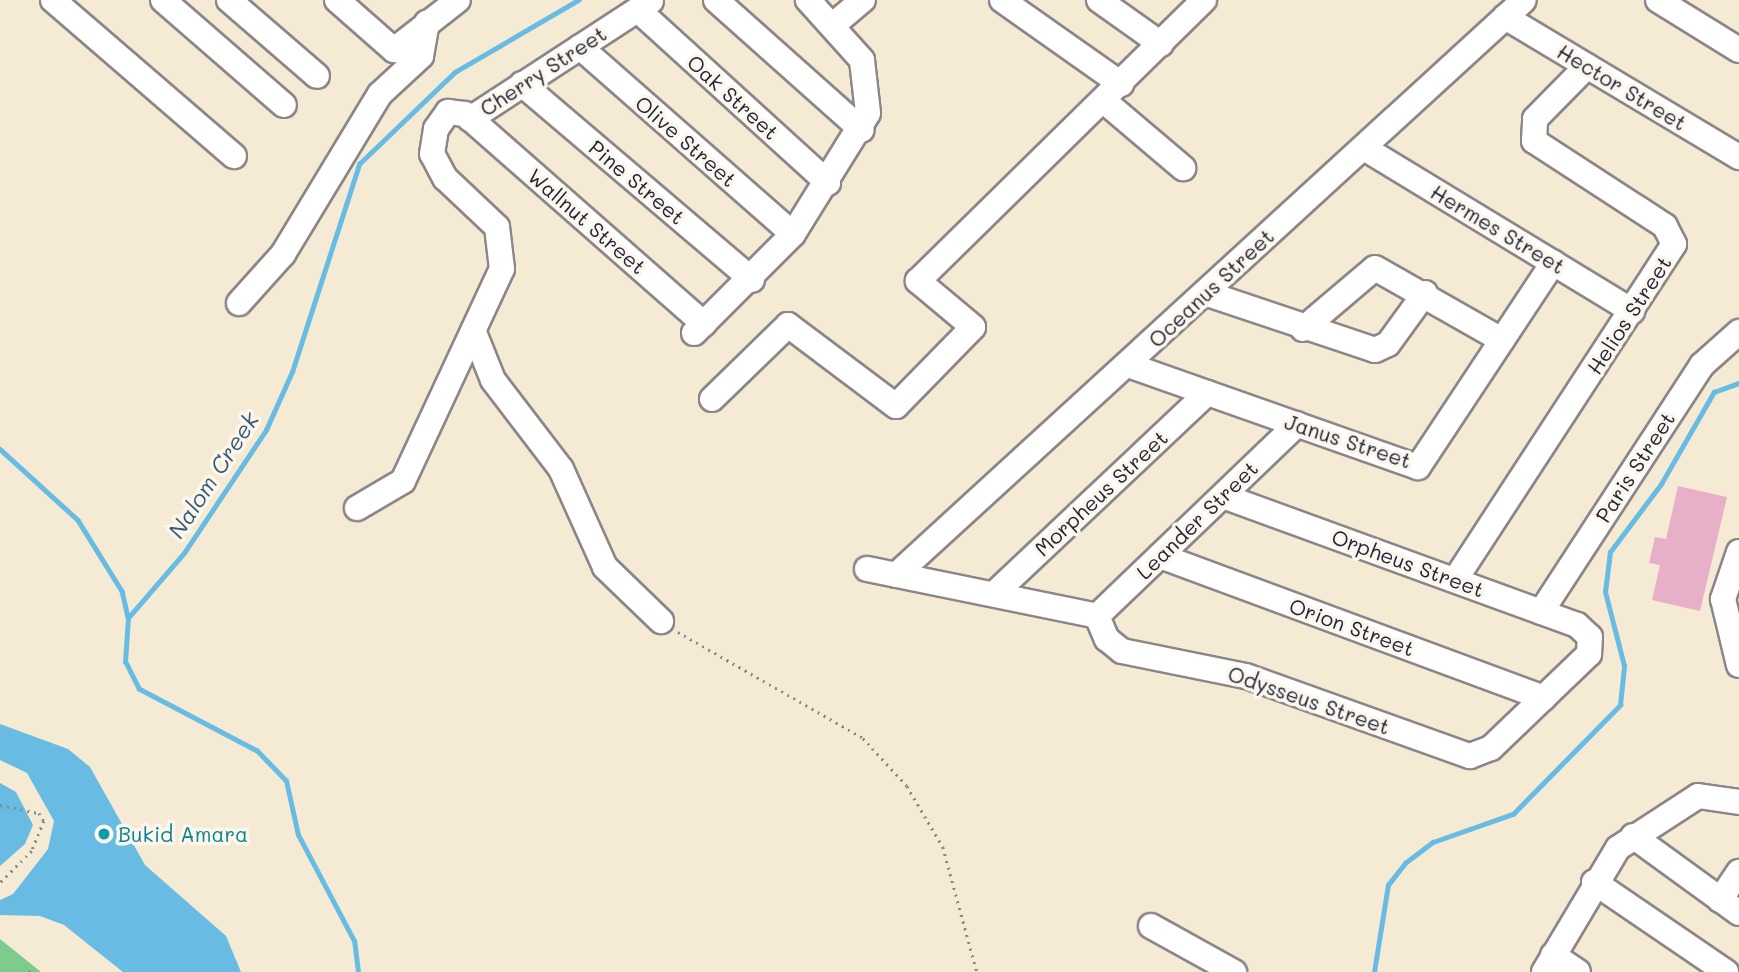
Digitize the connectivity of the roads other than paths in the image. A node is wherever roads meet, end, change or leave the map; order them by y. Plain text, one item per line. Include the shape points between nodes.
1 (52, 0) edge
2 (163, 0) edge
3 (229, 0) edge
4 (337, 0) edge
5 (716, 0) edge
6 (808, 0) edge
7 (863, 0) edge
8 (1002, 0) edge
9 (1099, 0) edge
10 (1203, 0) edge
11 (1524, 0) edge
12 (1658, 0) edge
13 (645, 5) edge
14 (438, 8) edge
15 (1505, 17) junction
16 (833, 25) junction
17 (1161, 44) junction
18 (580, 47) junction
19 (1739, 50) edge
20 (1587, 66) junction
21 (317, 76) dead end
22 (522, 84) junction
23 (1113, 93) junction
24 (284, 105) dead end
25 (470, 119) junction
26 (862, 130) junction
27 (1364, 148) junction
28 (234, 156) dead end
29 (1739, 157) edge
30 (1183, 168) dead end
31 (828, 183) junction
32 (793, 234) junction
33 (1553, 263) junction
34 (752, 280) junction
35 (1205, 293) junction
36 (1425, 293) junction
37 (239, 303) dead end
38 (1632, 311) junction
39 (1303, 330) junction
40 (1739, 332) edge
41 (475, 335) junction
42 (1502, 340) junction
43 (1128, 365) junction
44 (1207, 393) junction
45 (712, 399) dead end
46 (1297, 424) junction
47 (1223, 496) junction
48 (357, 508) dead end
49 (1739, 552) edge
50 (1160, 556) junction
51 (867, 569) dead end
52 (895, 575) junction
53 (1455, 580) junction
54 (994, 594) junction
55 (1541, 611) junction
56 (1097, 616) junction
57 (661, 621) road end
58 (1739, 665) edge
59 (1544, 698) junction
60 (1739, 802) edge
61 (1633, 836) junction
62 (1739, 872) edge
63 (1594, 882) junction
64 (1730, 906) edge
65 (1151, 926) dead end
66 (1549, 963) edge
67 (1234, 972) edge
68 (1578, 972) edge
69 (1726, 972) edge

1 - 28 street
2 - 24 street
3 - 21 street
4 - 14 street via 394,50
5 - 26 street
6 - 16 street
7 - 16 street
8 - 23 street
9 - 17 street
10 - 17 street
11 - 15 street, Oceanus Street
12 - 19 street
13 - 18 street, Cherry Street
13 - 31 street, Oak Street
14 - 37 street via 421,57 380,94 284,254
15 - 20 street, Hector Street
15 - 27 street, Oceanus Street
16 - 26 street via 853,46 868,76
17 - 23 street
18 - 22 street, Cherry Street
18 - 32 street, Olive Street
20 - 29 street, Hector Street
20 - 38 street, Helios Street via 1535,119 1531,135 1671,230 1670,253
22 - 25 street, Cherry Street
22 - 34 street, Pine Street
23 - 30 street
23 - 45 street via 918,281 973,327 896,407 788,325
25 - 34 street, Wallnut Street via 699,329
25 - 41 street via 448,112 436,129 432,154 445,178 497,227 503,244 502,269
26 - 31 street
27 - 33 street, Hermes Street
27 - 35 street, Oceanus Street
31 - 32 street
32 - 34 street
33 - 38 street, Hermes Street
33 - 42 street, Janus Street
35 - 39 street
35 - 43 street, Oceanus Street
36 - 39 street via 1375,268
36 - 39 street via 1388,344 1375,350
36 - 42 street
38 - 53 street, Helios Street
40 - 55 street, Paris Street via 1702,365
41 - 48 street via 403,481
41 - 57 street via 493,380 561,469 605,567
42 - 46 street, Janus Street via 1418,467
43 - 44 street, Janus Street
43 - 52 street, Oceanus Street
44 - 46 street, Janus Street
44 - 54 street, Morpheus Street
46 - 47 street, Leander Street
47 - 50 street, Leander Street
47 - 53 street, Orpheus Street
49 - 58 street via 1723,599
50 - 56 street, Leander Street
50 - 59 street, Orion Street
51 - 52 street
52 - 54 street
53 - 55 street, Orpheus Street
54 - 56 street
55 - 59 street, Orpheus Street via 1577,625 1590,637 1582,664
56 - 59 street, Odysseus Street via 1107,639 1122,650 1246,676 1478,755
60 - 61 street via 1698,796
61 - 63 street
61 - 64 street
62 - 64 street
63 - 66 street
63 - 69 street
65 - 67 street
66 - 68 street

